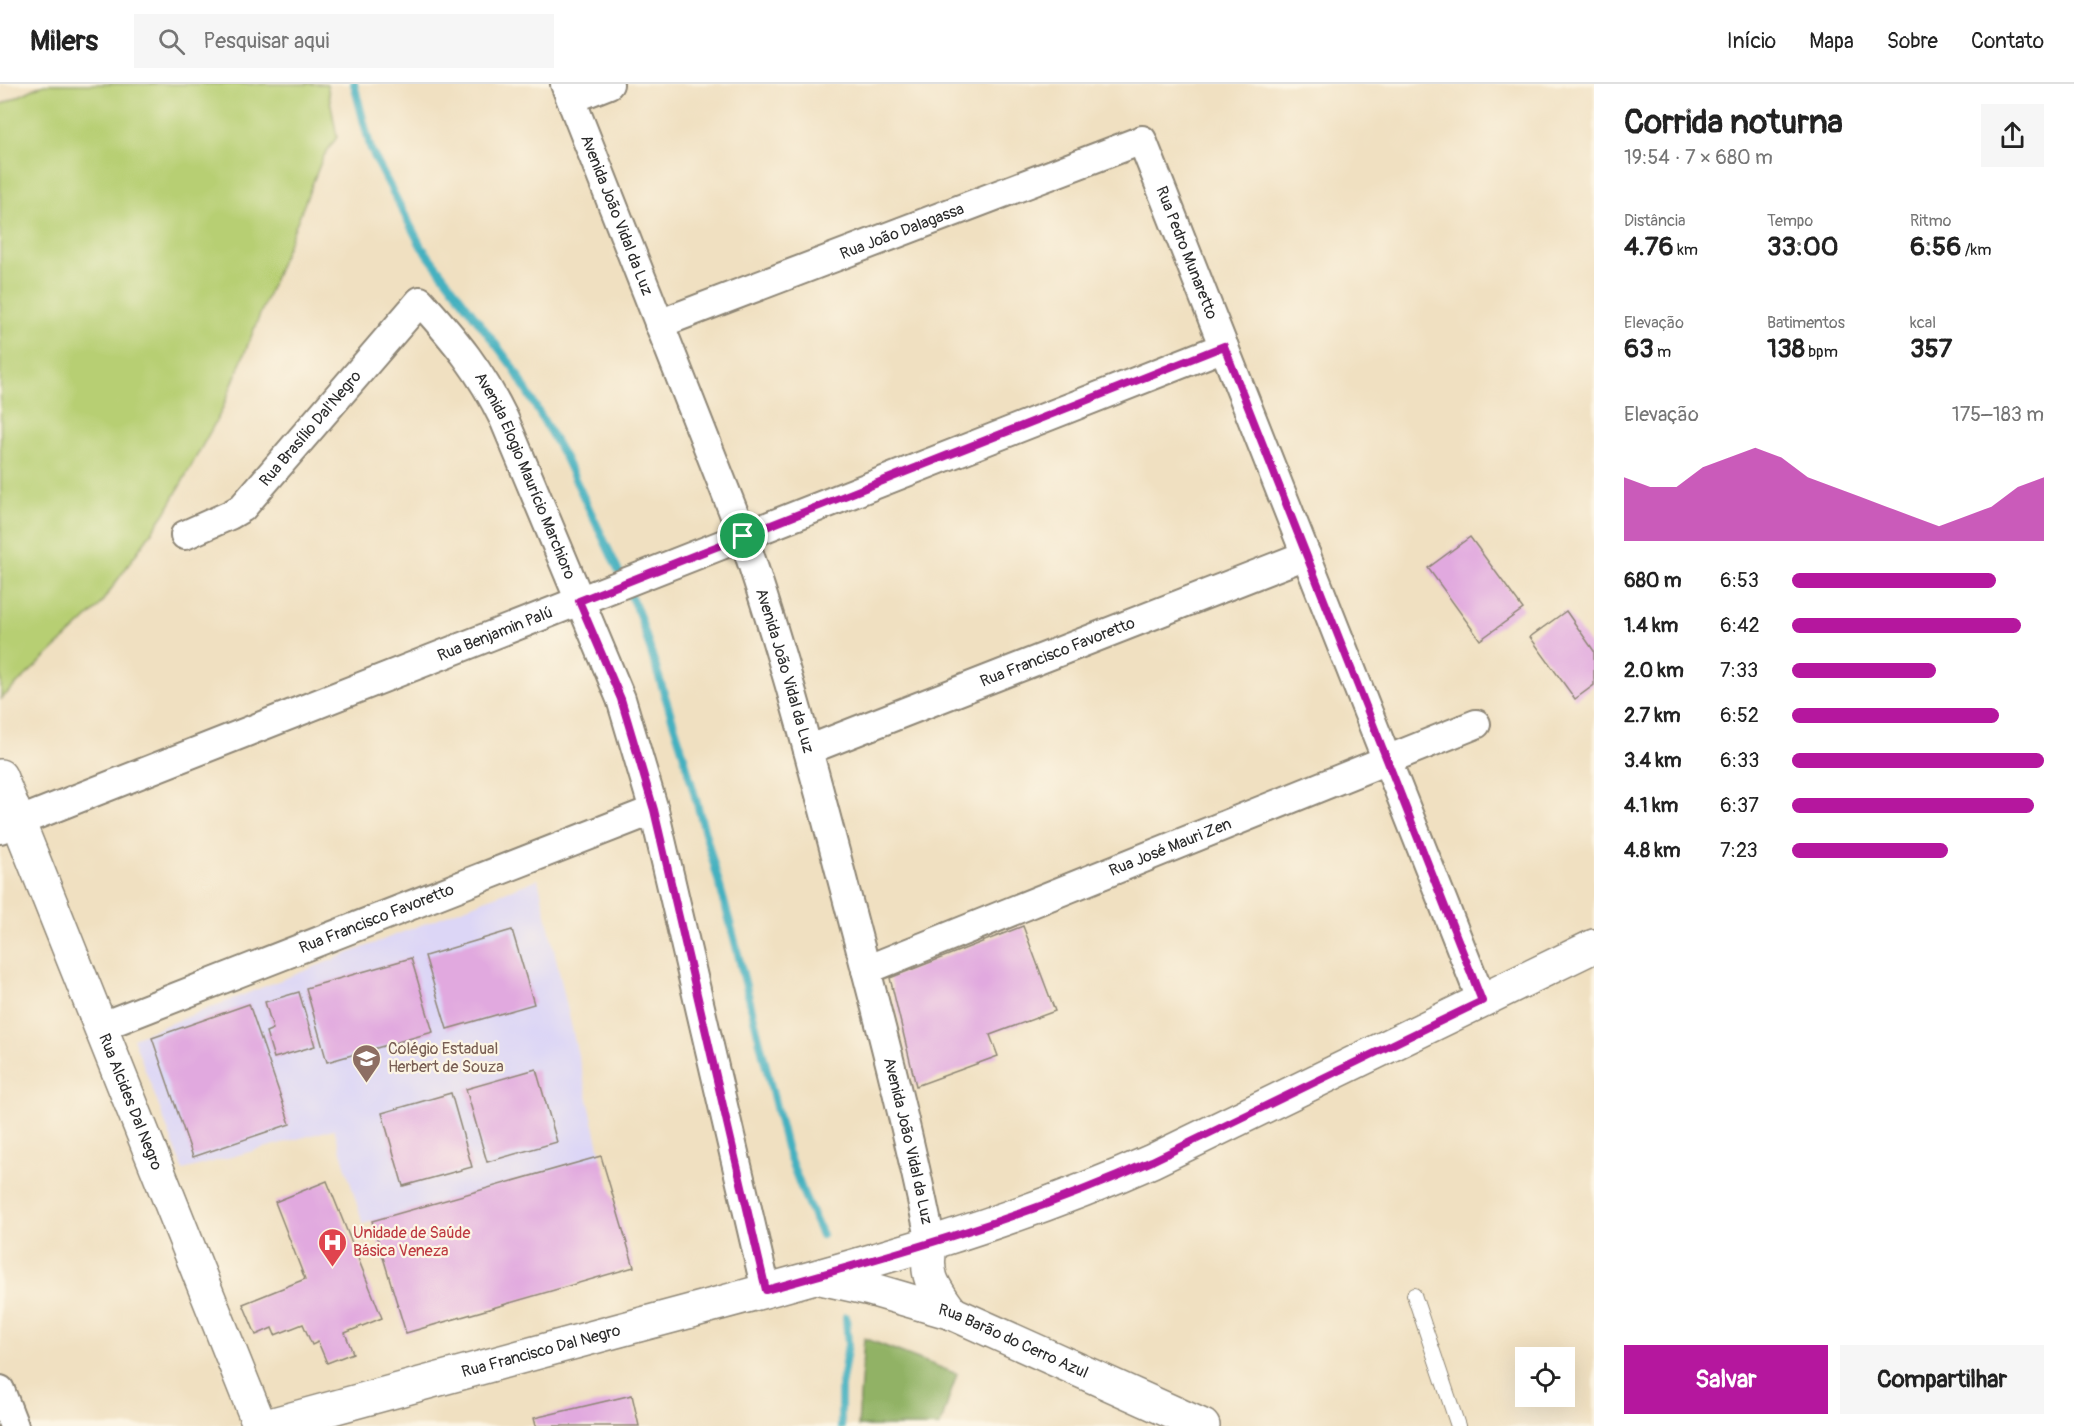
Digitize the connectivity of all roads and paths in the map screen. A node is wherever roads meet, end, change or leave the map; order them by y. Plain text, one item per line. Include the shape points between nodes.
1 (609, 84) edge
2 (568, 92) edge
3 (1143, 140) joint
4 (420, 301) joint
5 (659, 324) junction
6 (1224, 346) junction
7 (185, 535) dead end
8 (743, 536) junction
9 (1306, 555) junction
10 (590, 596) junction
11 (1476, 724) dead end
12 (808, 750) junction
13 (1387, 759) junction
14 (0, 777) edge
15 (654, 810) junction
16 (9, 825) edge
17 (1594, 946) edge
18 (866, 970) junction
19 (1482, 1001) junction
20 (100, 1027) junction
21 (931, 1243) junction
22 (815, 1277) junction
23 (766, 1290) junction
24 (1414, 1295) dead end
25 (952, 1312) junction
26 (0, 1390) edge
27 (14, 1426) edge
28 (260, 1426) edge
29 (266, 1426) edge
30 (1203, 1426) edge
31 (1458, 1426) edge

1 - 2 street
2 - 5 street, Avenida João Vidal da Luz
3 - 5 street, Rua João Dalagassa
3 - 6 street, Rua Pedro Munaretto
4 - 7 street, Rua Brasílio Dal'Negro via 251,498 230,515
4 - 10 street, Avenida Elogio Maurício Marchioro via 488,386
5 - 8 street, Avenida João Vidal da Luz
6 - 8 street, Rua Benjamin Palú
6 - 9 street, Rua Pedro Munaretto
8 - 10 street, Rua Benjamin Palú
8 - 12 street, Avenida João Vidal da Luz
9 - 12 street, Rua Francisco Favoretto
9 - 13 street, Rua Pedro Munaretto
10 - 15 street, Avenida Elogio Maurício Marchioro
10 - 16 street, Rua Benjamin Palú
11 - 13 street, Rua José Mauri Zen
12 - 18 street, Avenida João Vidal da Luz
13 - 18 street, Rua José Mauri Zen
13 - 19 street, Rua Pedro Munaretto
14 - 16 main road, Rua Alcides Dal Negro
15 - 20 street, Rua Francisco Favoretto
15 - 23 street, Avenida Elogio Maurício Marchioro
16 - 20 main road, Rua Alcides Dal Negro
17 - 19 main road, Rua Francisco Dal Negro
18 - 21 street, Avenida João Vidal da Luz
19 - 21 main road, Rua Francisco Dal Negro via 1097,1186
20 - 28 main road, Rua Alcides Dal Negro
21 - 22 main road, Rua Francisco Dal Negro
21 - 25 main road via 928,1273
22 - 23 main road, Rua Francisco Dal Negro
22 - 25 main road, Rua Barão do Cerro Azul
23 - 29 main road, Rua Francisco Dal Negro
24 - 31 lane
25 - 30 main road, Rua Barão do Cerro Azul
26 - 27 street

